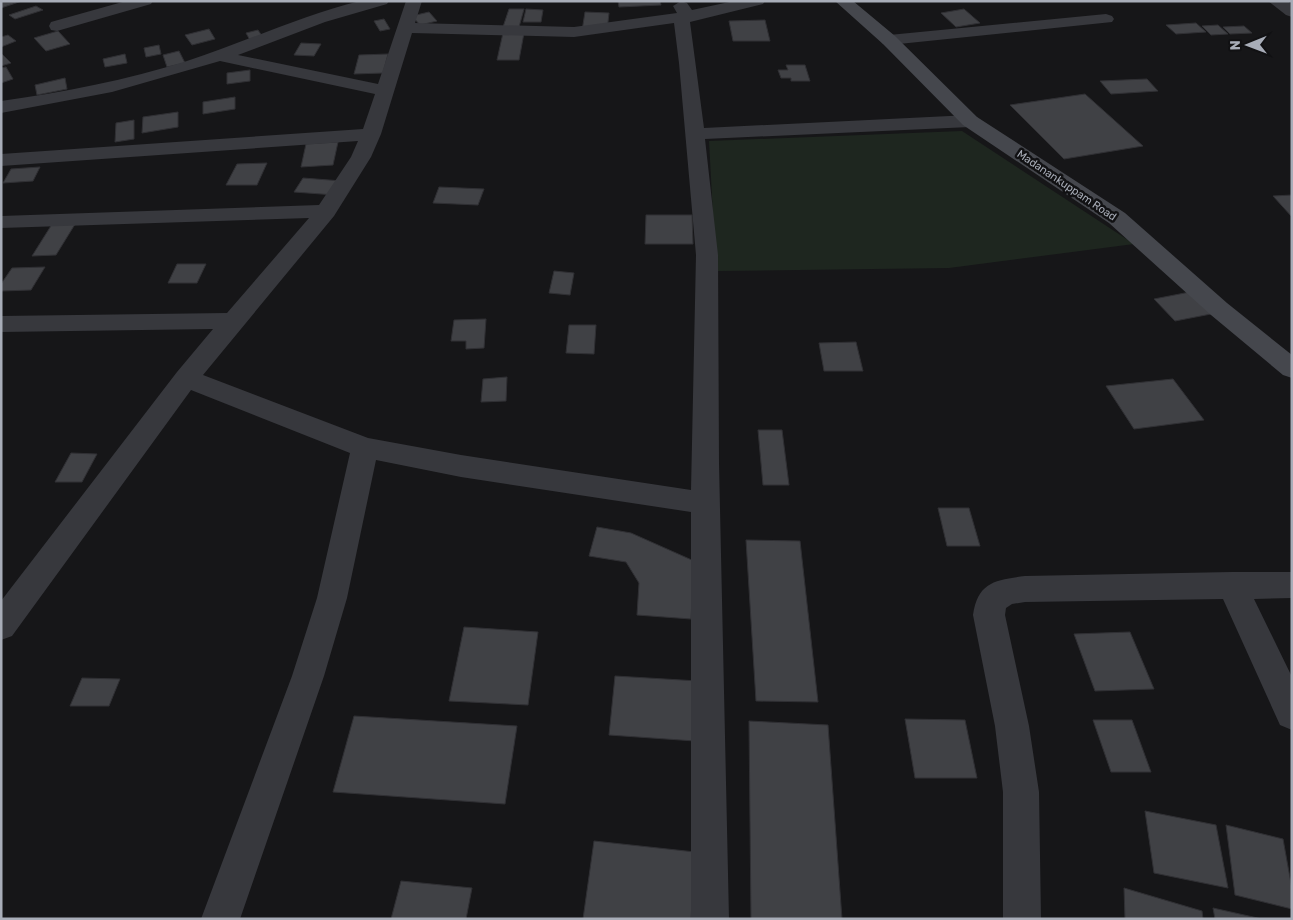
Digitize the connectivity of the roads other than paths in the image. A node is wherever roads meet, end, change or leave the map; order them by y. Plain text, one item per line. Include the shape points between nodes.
1 (146, 1) edge
2 (414, 1) edge
3 (757, 1) edge
4 (843, 1) edge
5 (1276, 1) edge
6 (377, 2) edge
7 (683, 9) edge
8 (1292, 12) edge
9 (1106, 19) dead end
10 (57, 26) dead end
11 (405, 28) junction
12 (889, 40) junction
13 (219, 56) junction
14 (383, 90) junction
15 (1, 107) edge
16 (970, 121) junction
17 (370, 134) junction
18 (695, 134) junction
19 (1, 160) edge
20 (326, 211) junction
21 (1, 222) edge
22 (234, 321) junction
23 (1, 324) edge
24 (1292, 369) edge
25 (186, 378) junction
26 (365, 448) junction
27 (705, 503) junction
28 (1232, 585) junction
29 (1292, 585) edge
30 (1, 626) edge
31 (1292, 714) edge
32 (220, 919) edge
33 (710, 919) edge
34 (1022, 919) edge

1 - 10 street
2 - 11 street
3 - 7 street
4 - 12 main road, Madanankuppam Road
5 - 8 street
6 - 13 street via 291,27
7 - 11 street via 574,32
7 - 18 street via 681,25
9 - 12 street
11 - 14 street
12 - 16 main road, Madanankuppam Road
13 - 14 street
13 - 15 street via 142,80
14 - 17 street
16 - 18 street
16 - 24 main road, Madanankuppam Road via 1118,218 1219,309
17 - 19 street
17 - 20 street via 361,157
18 - 27 street via 707,255
20 - 21 street
20 - 22 street
22 - 23 street
22 - 25 street
25 - 26 street
25 - 30 street
26 - 27 street
26 - 32 street via 332,598 308,676
27 - 33 street
28 - 29 street
28 - 31 street
28 - 34 street via 1025,589 1005,592 991,601 989,615 1012,726 1021,792

